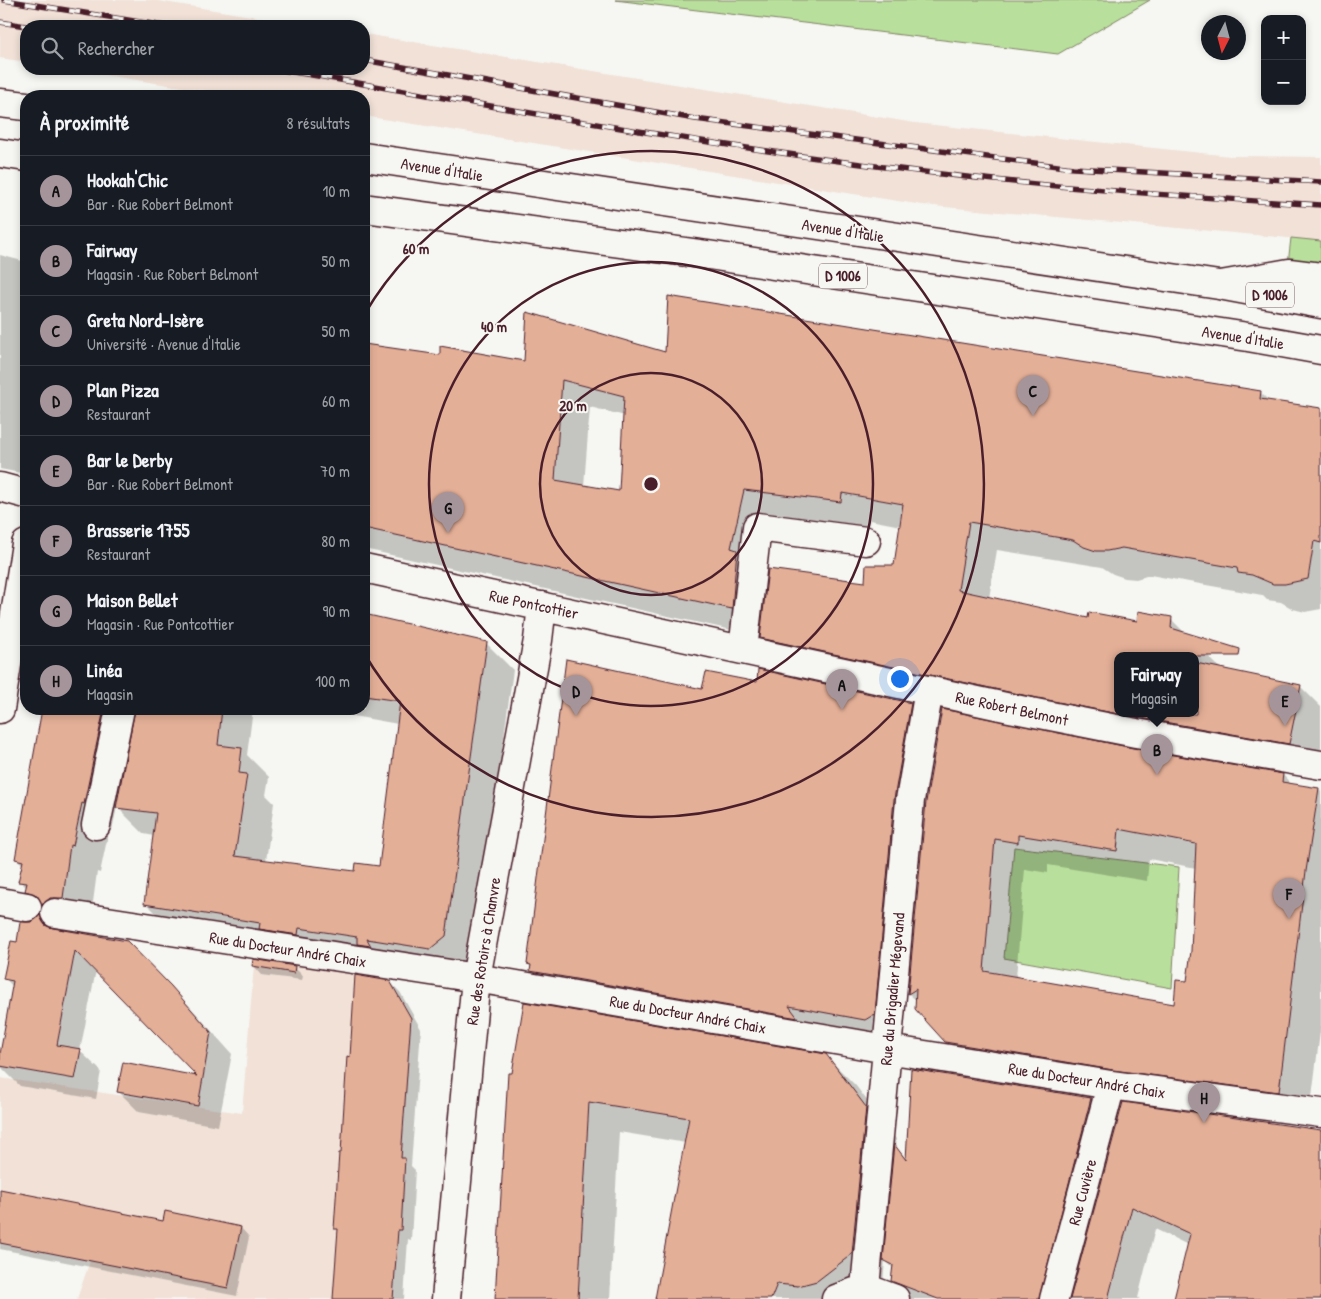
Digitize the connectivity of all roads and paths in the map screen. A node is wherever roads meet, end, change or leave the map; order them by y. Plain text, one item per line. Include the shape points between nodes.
1 (0, 102) edge
2 (20, 105) edge
3 (0, 153) edge
4 (20, 156) edge
5 (370, 158) edge
6 (370, 209) edge
7 (1321, 278) edge
8 (1219, 285) junction
9 (1321, 304) edge
10 (1321, 350) edge
11 (0, 487) edge
12 (20, 492) edge
13 (866, 541) dead end
14 (370, 569) edge
15 (20, 582) edge
16 (542, 606) junction
17 (704, 640) joint
18 (743, 650) junction
19 (929, 690) junction
20 (0, 709) edge
21 (119, 715) edge
22 (1321, 765) edge
23 (96, 825) dead end
24 (0, 902) edge
25 (27, 907) dead end
26 (55, 913) dead end
27 (476, 978) junction
28 (887, 1049) junction
29 (1110, 1085) junction
30 (1321, 1113) edge
31 (865, 1288) junction
32 (446, 1299) edge
33 (836, 1299) edge
34 (895, 1299) edge
35 (1054, 1299) edge

1 - 2 street
3 - 4 street
5 - 8 street, Avenue d'Italie / D 1006
6 - 10 street, Avenue d'Italie / D 1006 via 708,255
7 - 8 street via 1289,273
8 - 9 street, Avenue d'Italie / D 1006
11 - 12 street
13 - 18 street via 757,527
14 - 16 street, Rue Pontcottier
15 - 20 street
16 - 17 street, Rue Pontcottier
16 - 27 street, Rue des Rotoirs à Chanvre
17 - 18 street, Rue Robert Belmont
18 - 19 street, Rue Robert Belmont
19 - 22 street, Rue Robert Belmont via 1136,733
19 - 28 street, Rue du Brigadier Mégevand via 910,800
21 - 23 street
24 - 25 street
26 - 27 street, Rue du Docteur André Chaix
27 - 28 street, Rue du Docteur André Chaix
27 - 32 street, Rue des Rotoirs à Chanvre
28 - 29 street, Rue du Docteur André Chaix
28 - 31 street, Rue du Brigadier Mégevand
29 - 30 street, Rue du Docteur André Chaix
29 - 35 street, Rue Cuvière
31 - 33 street
31 - 34 street

